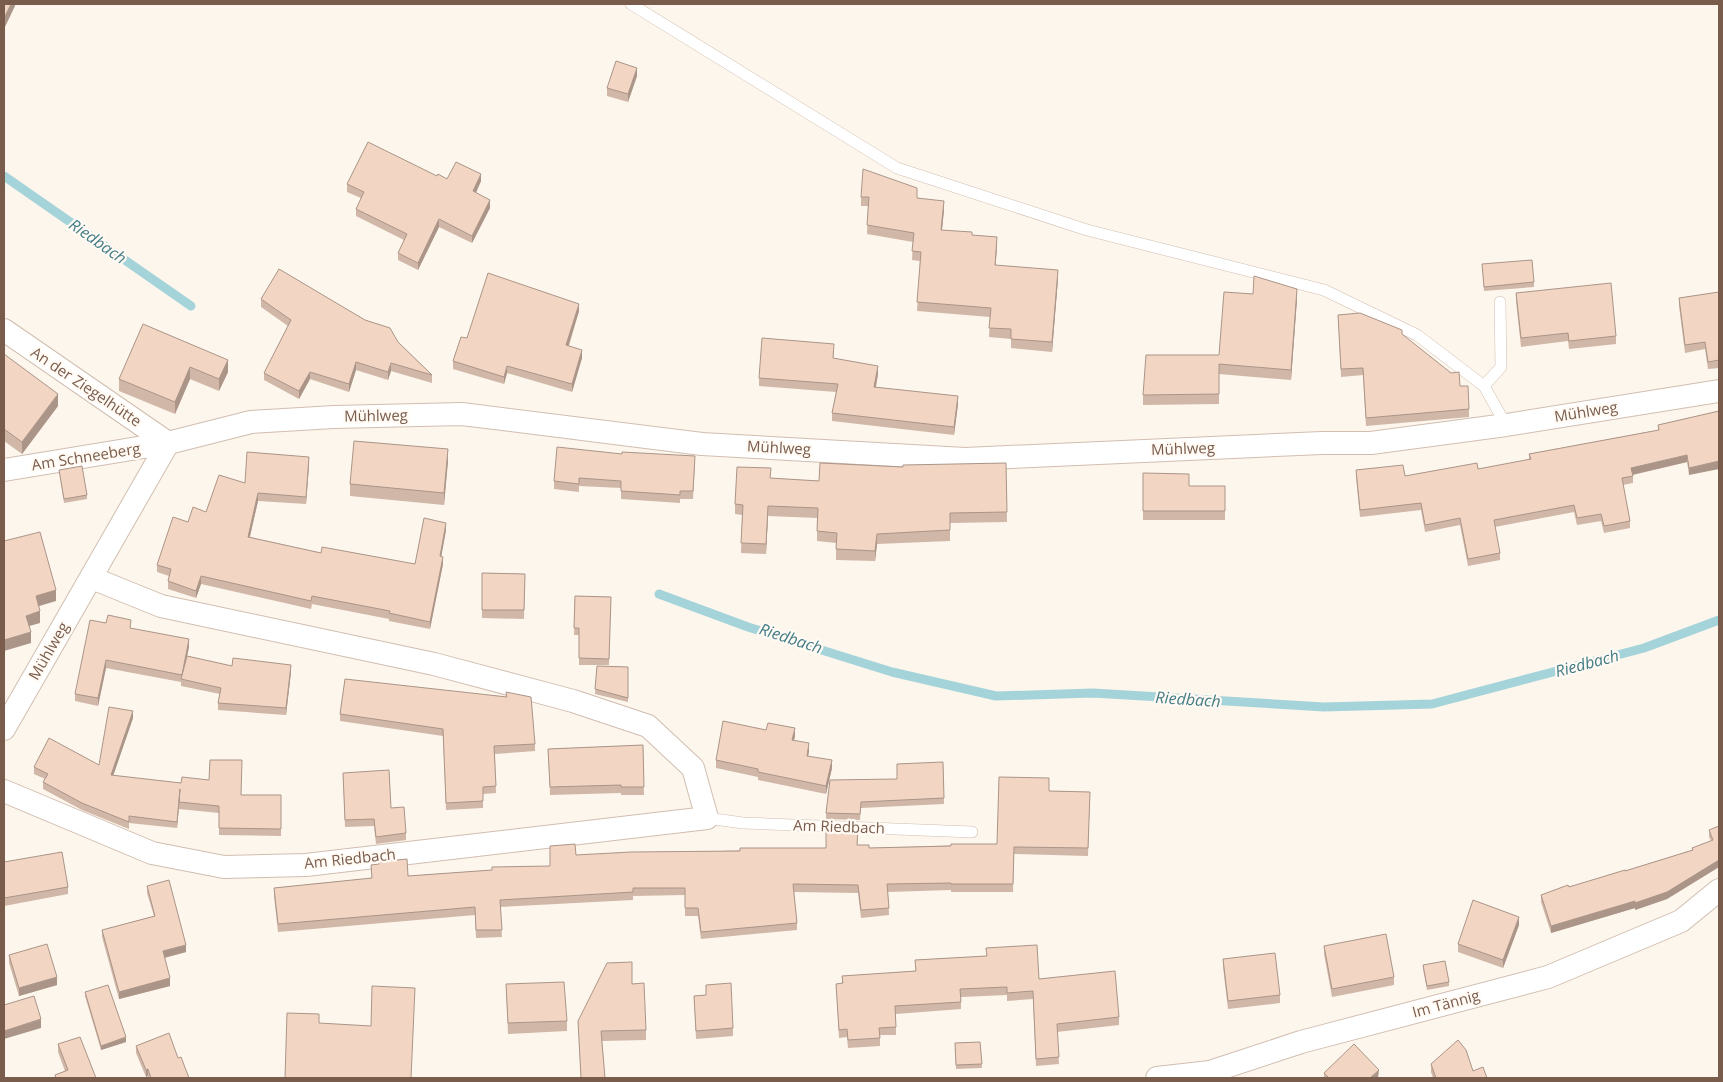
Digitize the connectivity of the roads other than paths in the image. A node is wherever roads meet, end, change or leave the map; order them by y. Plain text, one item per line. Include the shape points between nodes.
1 (631, 4) edge
2 (1500, 302) dead end
3 (4, 330) edge
4 (1484, 386) junction
5 (1719, 391) edge
6 (1506, 425) junction
7 (168, 443) junction
8 (4, 470) edge
9 (92, 578) junction
10 (4, 729) edge
11 (4, 791) edge
12 (707, 818) junction
13 (972, 832) dead end
14 (1719, 890) edge
15 (1157, 1078) edge

1 - 4 lane via 897,168 1087,230 1324,290 1417,335
2 - 4 lane via 1501,367
3 - 7 street, An der Ziegelhütte
4 - 6 lane
5 - 6 street, Mühlweg
6 - 7 street, Mühlweg via 1371,443 965,459 702,444 462,414 251,422
7 - 8 street, Am Schneeberg
7 - 9 street, Mühlweg
9 - 10 street, Mühlweg
9 - 12 street via 161,606 434,664 573,701 648,726 693,768
11 - 12 street, Am Riedbach via 152,853 224,867 306,865
12 - 13 lane, Am Riedbach via 743,823
14 - 15 street, Im Tännig via 1681,921 1548,977 1301,1042 1210,1072

